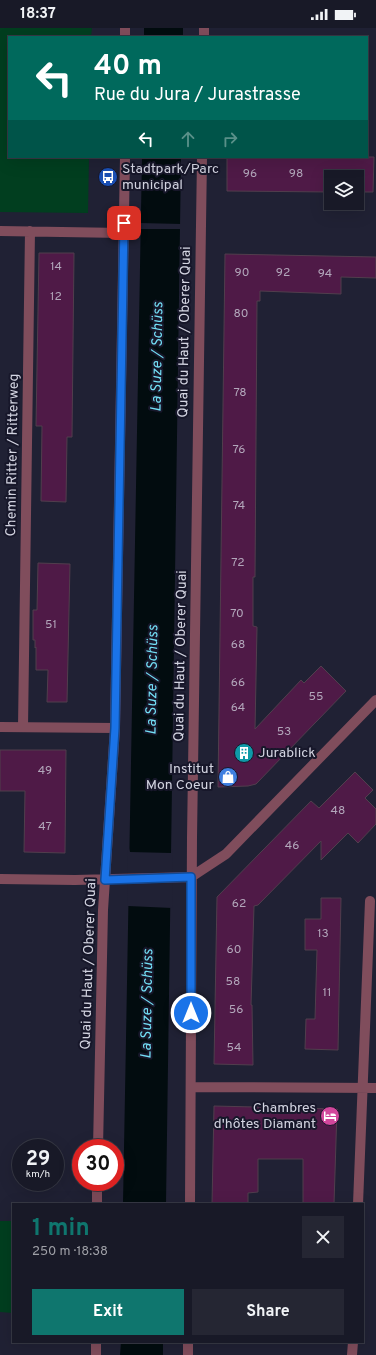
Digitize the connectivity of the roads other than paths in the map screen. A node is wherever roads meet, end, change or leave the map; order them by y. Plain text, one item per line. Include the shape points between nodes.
1 (125, 158) edge
2 (202, 158) edge
3 (0, 231) edge
4 (30, 231) junction
5 (123, 233) junction
6 (376, 700) edge
7 (0, 727) edge
8 (23, 727) junction
9 (115, 728) junction
10 (191, 877) junction
11 (0, 879) edge
12 (105, 880) junction
13 (370, 901) dead end
14 (192, 1087) junction
15 (362, 1088) junction
16 (376, 1088) edge
17 (98, 1139) edge
18 (97, 1191) edge
19 (97, 1203) edge
20 (190, 1203) edge
21 (358, 1203) edge
22 (96, 1343) edge
23 (188, 1343) edge
24 (353, 1343) edge
25 (96, 1355) edge
26 (188, 1355) edge
27 (352, 1355) edge

1 - 5 street, Quai du Haut / Oberer Quai
2 - 10 street, Quai du Haut / Oberer Quai
3 - 4 street
4 - 5 street
4 - 8 street, Chemin Ritter / Ritterweg
5 - 9 street, Quai du Haut / Oberer Quai
6 - 10 street via 226,854
7 - 8 street
8 - 9 street
9 - 12 street, Quai du Haut / Oberer Quai
10 - 12 street
10 - 14 street, Quai du Haut / Oberer Quai
11 - 12 street
12 - 17 street, Quai du Haut / Oberer Quai
13 - 15 street
14 - 15 street
14 - 20 street, Quai du Haut / Oberer Quai
15 - 16 street
15 - 21 street
18 - 19 street
22 - 25 street
23 - 26 street
24 - 27 street

